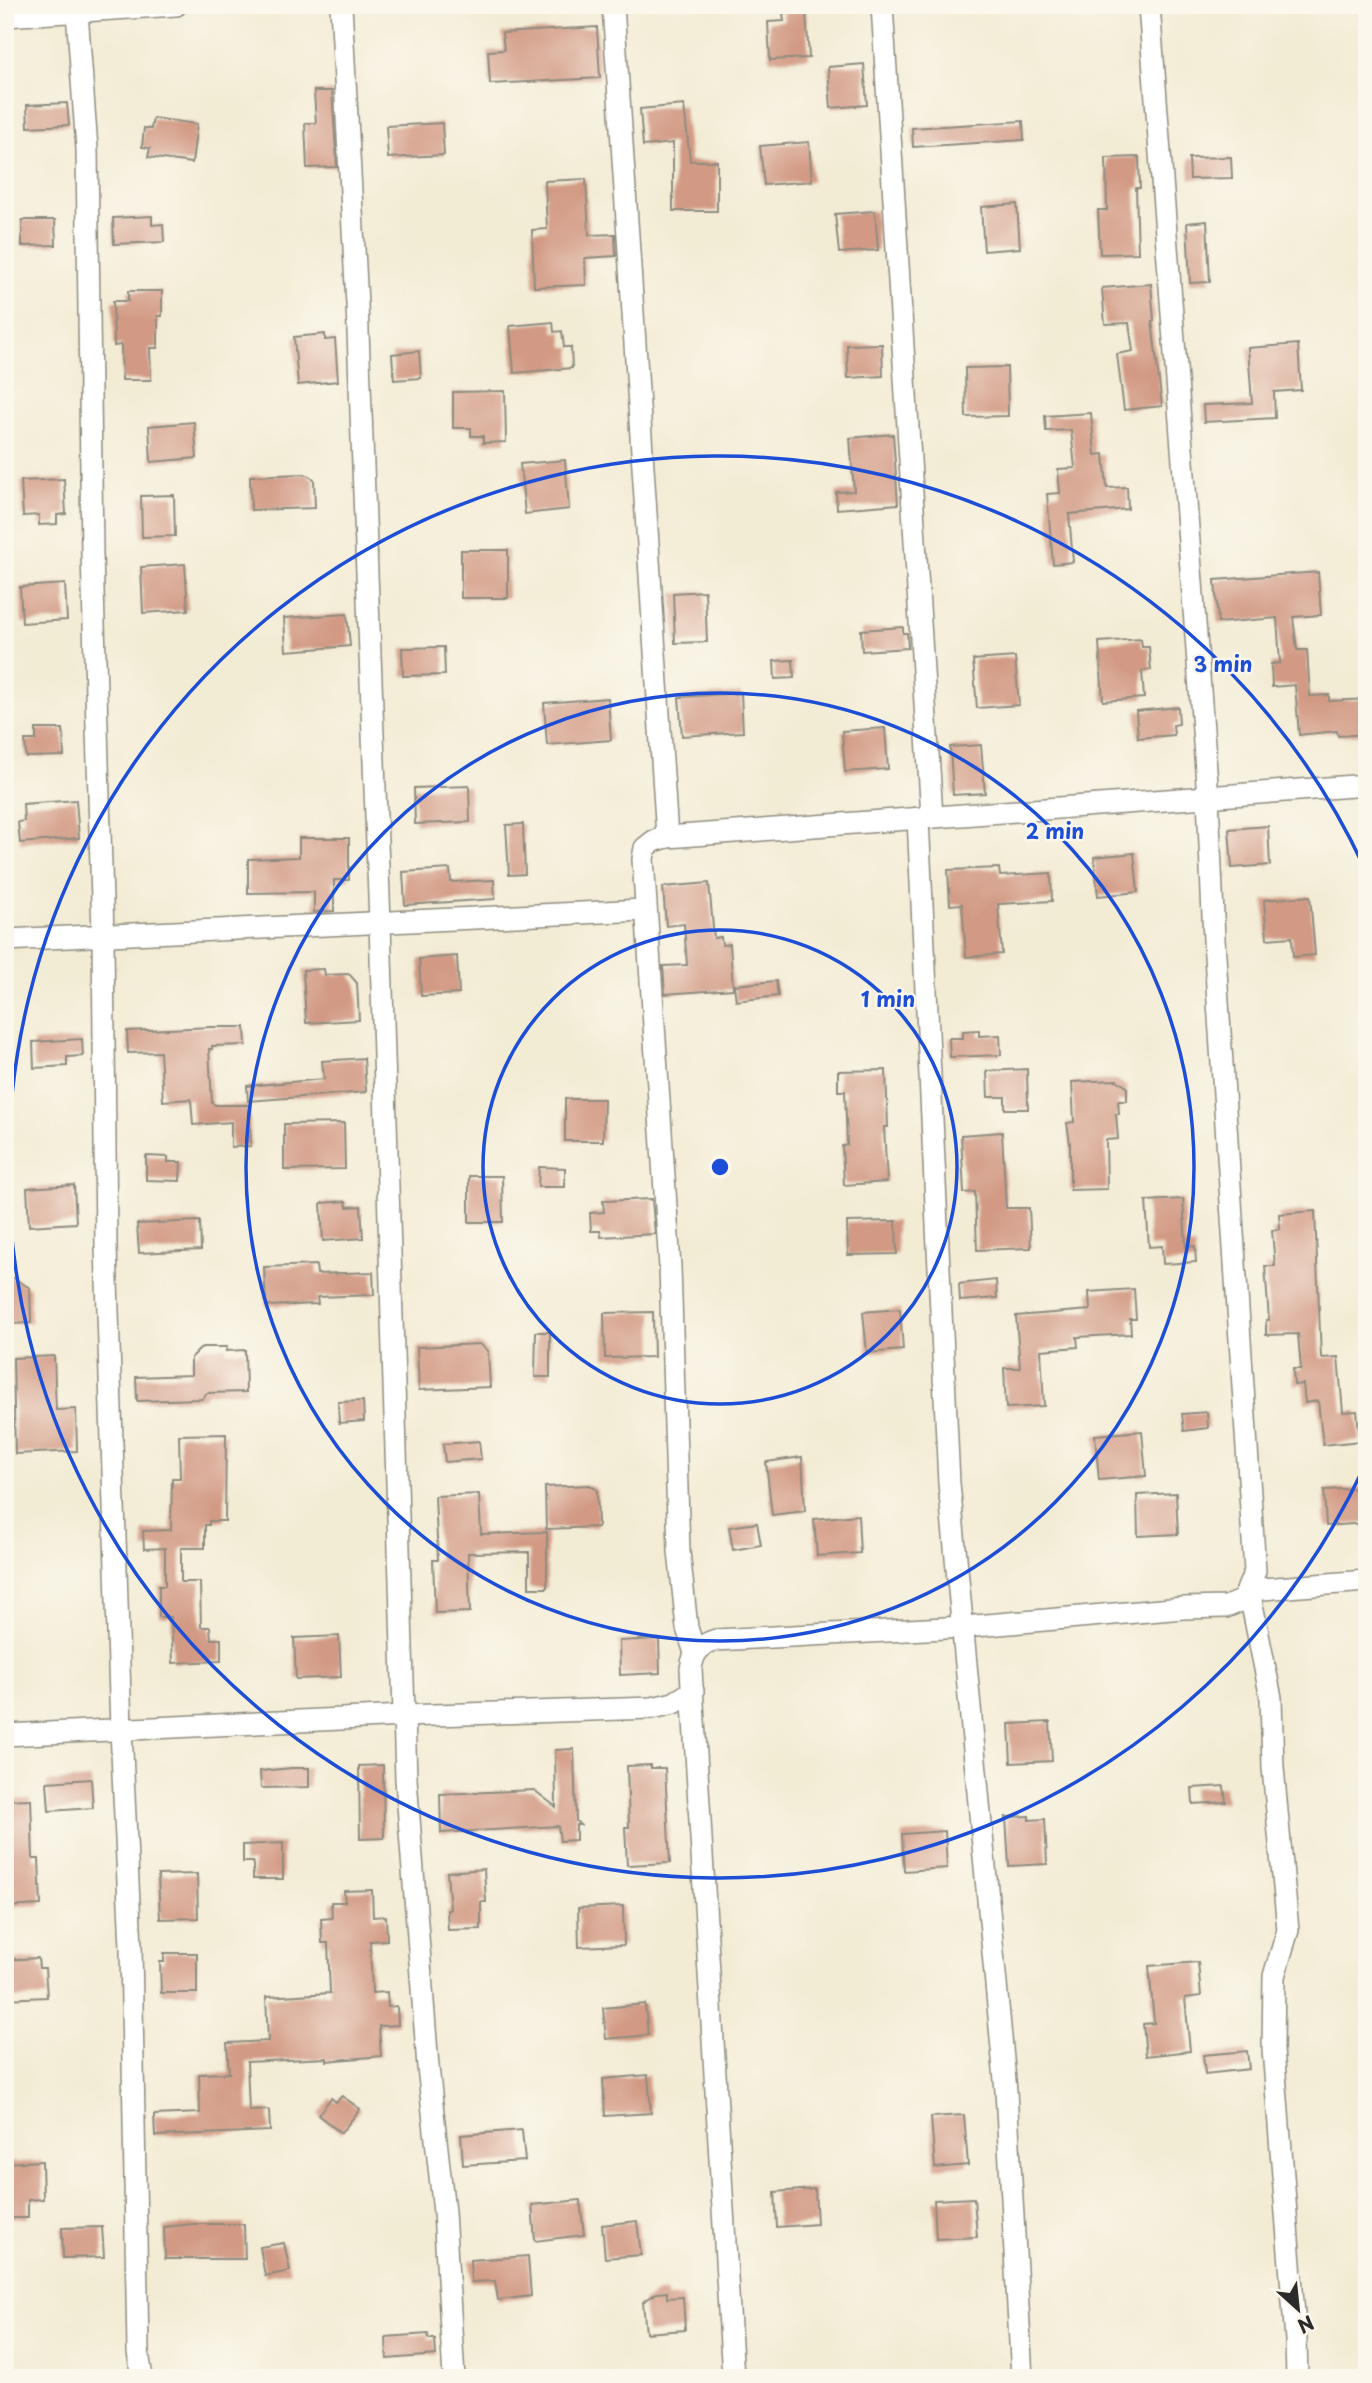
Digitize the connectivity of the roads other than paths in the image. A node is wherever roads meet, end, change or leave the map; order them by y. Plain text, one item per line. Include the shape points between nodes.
1 (176, 5) edge
2 (341, 5) edge
3 (613, 5) edge
4 (882, 5) edge
5 (1149, 5) edge
6 (77, 12) junction
7 (5, 16) edge
8 (1367, 785) edge
9 (1208, 797) junction
10 (925, 818) junction
11 (667, 837) junction
12 (645, 910) junction
13 (380, 923) junction
14 (103, 935) junction
15 (5, 940) edge
16 (1367, 1581) edge
17 (1249, 1590) junction
18 (964, 1627) junction
19 (695, 1653) junction
20 (692, 1691) junction
21 (404, 1716) junction
22 (121, 1730) junction
23 (5, 1735) edge
24 (142, 2378) edge
25 (454, 2378) edge
26 (733, 2378) edge
27 (1022, 2378) edge
28 (1297, 2378) edge

1 - 6 street
2 - 13 street
3 - 11 street
4 - 10 street
5 - 9 street
6 - 7 street
6 - 14 street via 86,149
8 - 9 street
9 - 10 street
9 - 17 street via 1255,1571
10 - 11 street
10 - 18 street via 949,1483
11 - 12 street via 645,848
12 - 13 street
12 - 19 street via 670,1267 679,1551 687,1628
13 - 14 street
13 - 21 street
14 - 15 street
14 - 22 street via 106,1247
16 - 17 street
17 - 18 street via 1243,1600 1226,1607
17 - 28 street via 1270,1698 1288,1930 1274,1976 1272,2049
18 - 19 street via 716,1640
18 - 27 street via 1006,2091
19 - 20 street
20 - 21 street via 674,1703 652,1708
20 - 26 street
21 - 22 street
21 - 25 street
22 - 23 street
22 - 24 street

